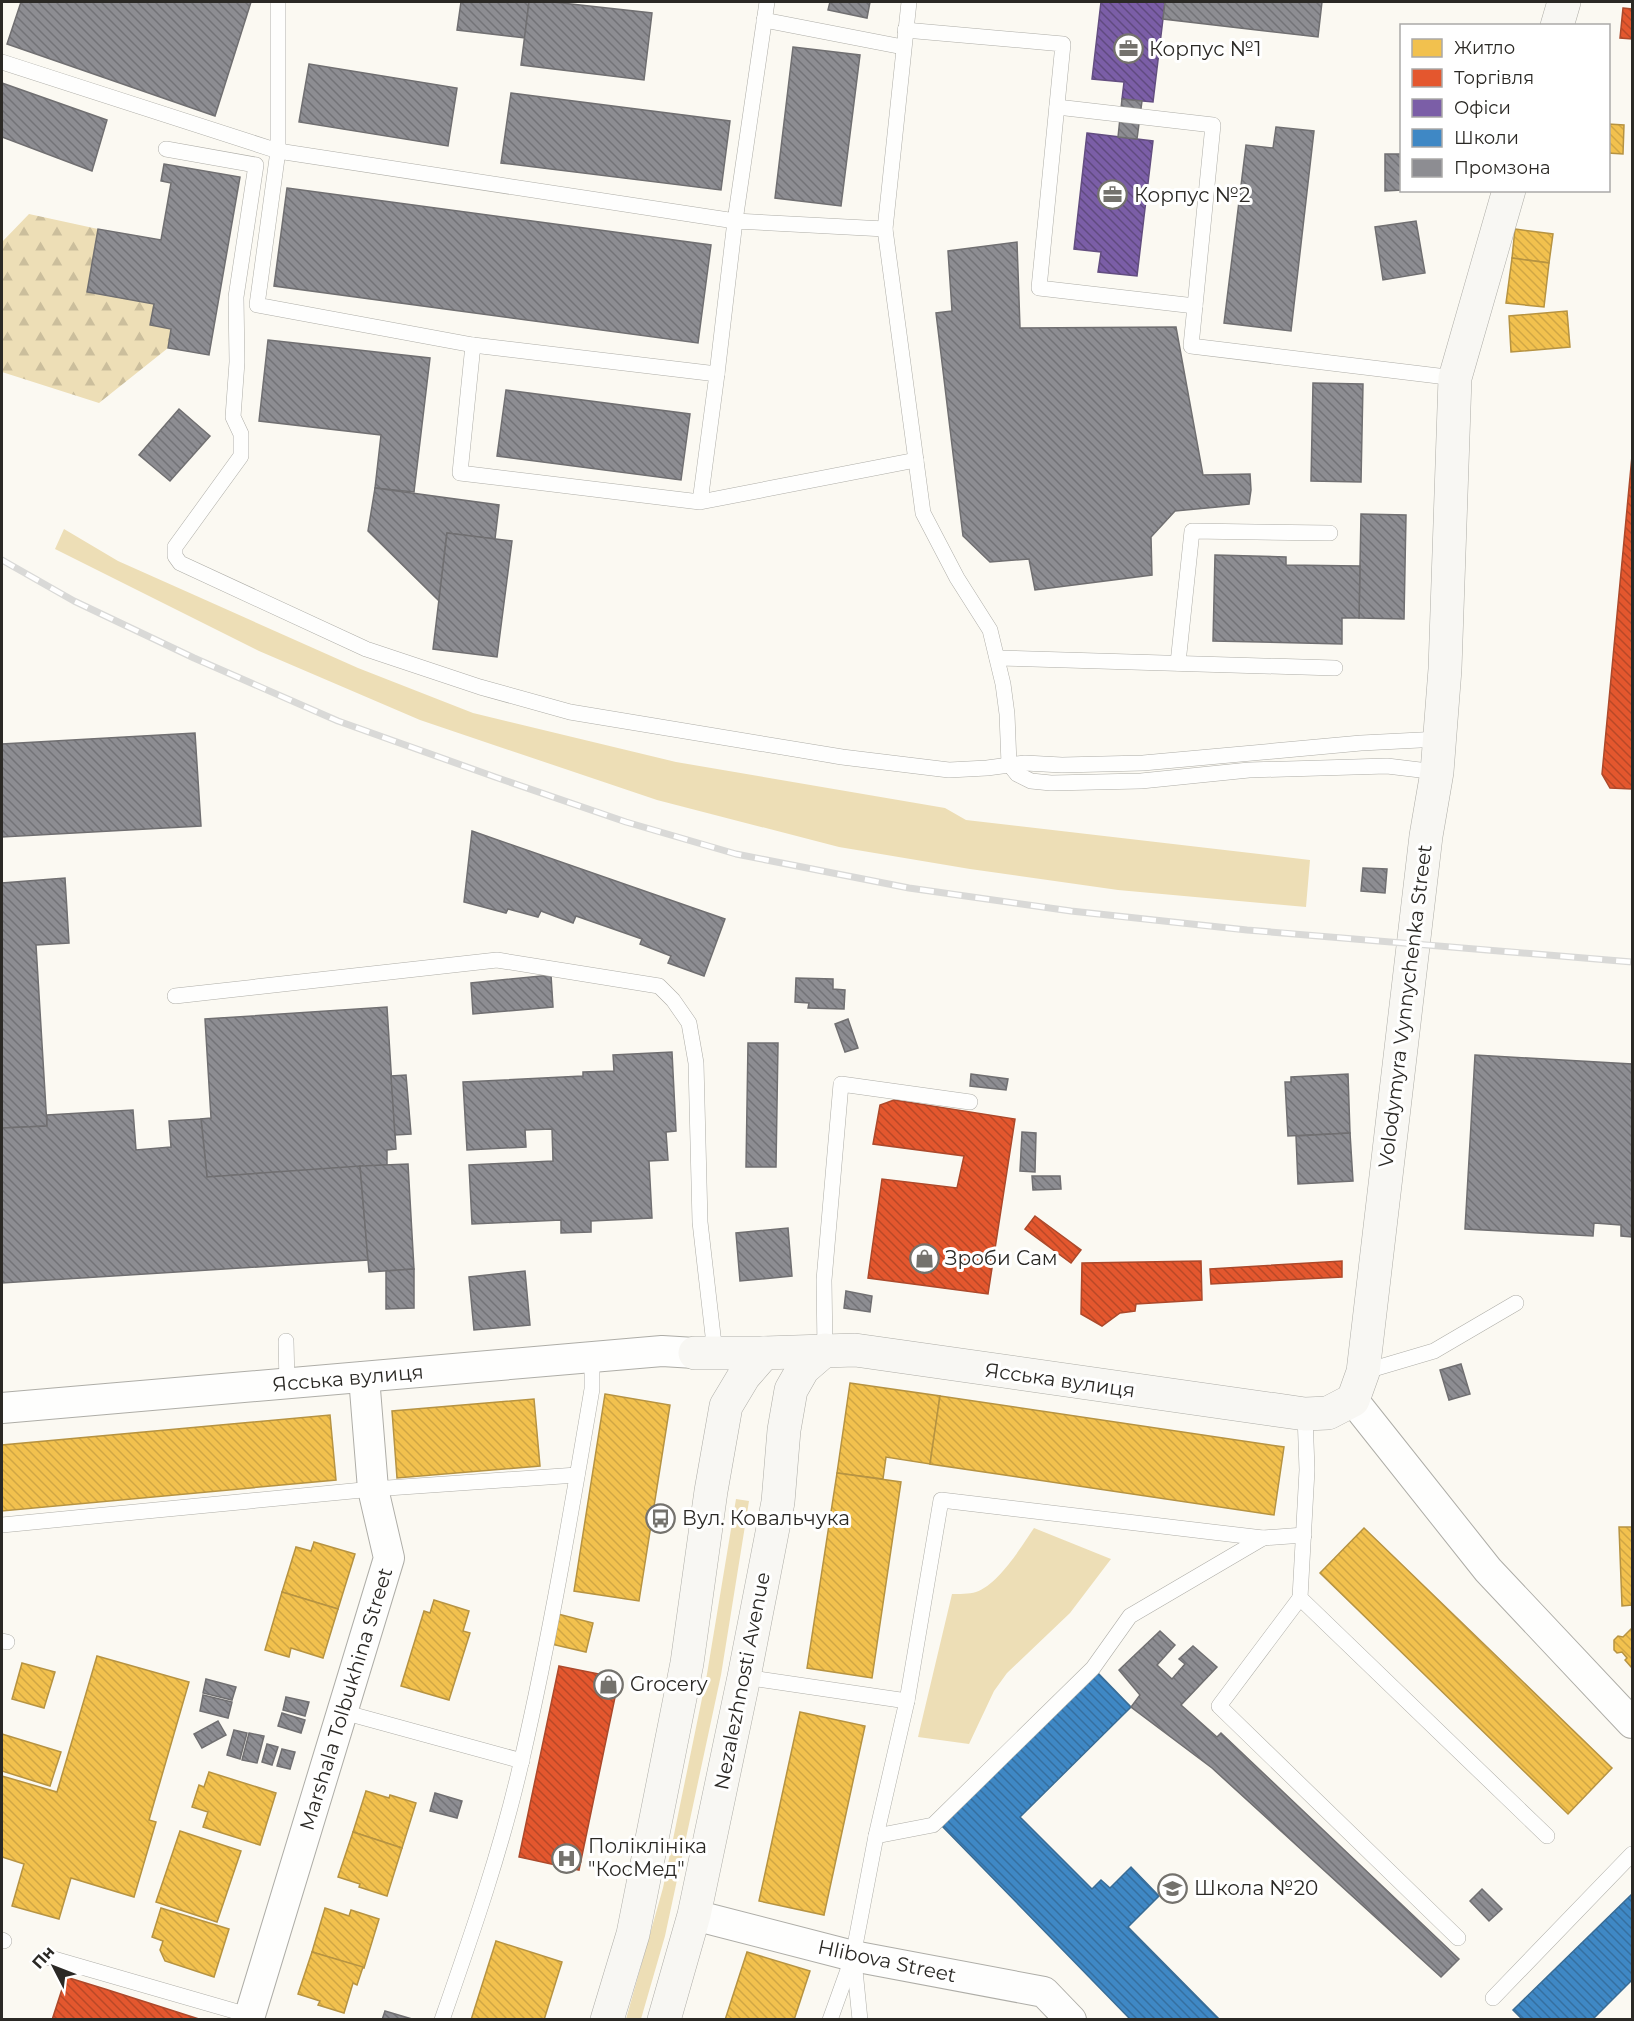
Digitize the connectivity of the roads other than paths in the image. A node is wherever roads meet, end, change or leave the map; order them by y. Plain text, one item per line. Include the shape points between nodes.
1 (278, 2) edge
2 (767, 2) edge
3 (909, 2) edge
4 (1564, 2) edge
5 (764, 20) junction
6 (1558, 24) edge
7 (905, 30) junction
8 (903, 47) junction
9 (2, 63) edge
10 (1058, 107) junction
11 (166, 149) dead end
12 (278, 151) junction
13 (1508, 192) edge
14 (735, 221) junction
15 (885, 229) junction
16 (1195, 306) junction
17 (473, 345) junction
18 (717, 374) junction
19 (1455, 378) junction
20 (916, 460) junction
21 (700, 502) junction
22 (1330, 533) dead end
23 (997, 658) junction
24 (1178, 663) junction
25 (1335, 668) dead end
26 (1440, 739) junction
27 (1009, 764) junction
28 (1437, 772) junction
29 (175, 996) dead end
30 (970, 1102) dead end
31 (1516, 1303) dead end
32 (286, 1341) dead end
33 (825, 1350) junction
34 (705, 1353) junction
35 (764, 1353) junction
36 (592, 1357) junction
37 (364, 1377) junction
38 (287, 1383) junction
39 (1358, 1386) junction
40 (726, 1406) junction
41 (2, 1408) edge
42 (1305, 1414) junction
43 (577, 1475) junction
44 (373, 1490) junction
45 (2, 1525) edge
46 (1304, 1535) junction
47 (1263, 1538) junction
48 (1300, 1598) junction
49 (744, 1677) junction
50 (907, 1701) junction
51 (344, 1712) junction
52 (1632, 1723) edge
53 (522, 1761) junction
54 (876, 1836) junction
55 (1547, 1836) dead end
56 (1632, 1854) edge
57 (694, 1915) junction
58 (1458, 1938) dead end
59 (854, 1956) junction
60 (47, 1958) dead end
61 (1493, 1998) dead end
62 (256, 2017) edge
63 (442, 2019) edge
64 (607, 2019) edge
65 (664, 2019) edge
66 (831, 2019) edge
67 (860, 2019) edge
68 (1071, 2019) edge

1 - 12 lane
2 - 5 lane
3 - 7 lane
4 - 6 main road
5 - 8 lane
5 - 14 lane
7 - 8 lane
7 - 10 lane via 1063,44
8 - 15 lane
9 - 12 lane
10 - 16 lane via 1213,125
10 - 16 lane via 1039,288
11 - 27 lane via 256,165 236,297 233,417 240,434 241,456 175,547 180,563 366,649 570,712 842,758 949,770
12 - 14 lane
12 - 17 lane via 257,305
13 - 19 main road, Volodymyra Vynnychenka Street
14 - 15 lane
14 - 18 lane
15 - 20 lane
16 - 19 lane via 1191,346
17 - 18 lane
17 - 21 lane via 460,473
18 - 21 lane
19 - 26 main road, Volodymyra Vynnychenka Street
20 - 21 lane
20 - 23 lane via 923,513 957,579 990,630
22 - 24 lane via 1192,531
23 - 24 lane
23 - 27 lane via 1007,714
24 - 25 lane
26 - 27 lane via 1143,763
26 - 28 main road, Volodymyra Vynnychenka Street
27 - 28 lane via 1017,774 1031,781 1051,783 1387,766
28 - 39 main road, Volodymyra Vynnychenka Street via 1420,879
29 - 34 lane via 496,960 659,986 688,1023 696,1063
30 - 33 lane via 841,1084 824,1280
31 - 39 lane via 1434,1351
32 - 38 lane
33 - 35 main road, Ясська вулиця
33 - 42 main road, Ясська вулиця via 855,1350
33 - 49 main road, Nezalezhnosti Avenue via 803,1369 790,1390 777,1502
34 - 35 main road, Ясська вулиця
34 - 36 street, Ясська вулиця via 662,1351
34 - 40 main road via 721,1380
35 - 40 main road
36 - 37 street, Ясська вулиця
36 - 43 lane via 592,1389
37 - 38 street, Ясська вулиця
37 - 44 street, Marshala Tolbukhina Street
38 - 41 street, Ясська вулиця
39 - 42 main road, Ясська вулиця via 1328,1413
39 - 52 street via 1488,1570
40 - 64 main road via 687,1663 633,1934
42 - 46 lane via 1308,1470
43 - 44 lane
43 - 53 lane via 557,1598
44 - 45 lane
44 - 51 street, Marshala Tolbukhina Street via 389,1558
46 - 47 lane
46 - 48 lane
47 - 50 lane via 941,1500
47 - 54 lane via 1130,1616 1093,1668 933,1825
48 - 55 lane
48 - 58 lane via 1218,1706
49 - 50 lane
49 - 57 main road, Nezalezhnosti Avenue
50 - 54 lane
51 - 53 lane
51 - 62 street, Marshala Tolbukhina Street
53 - 63 lane via 485,1894
54 - 59 lane
56 - 61 lane
57 - 59 street, Hlibova Street
57 - 65 main road, Nezalezhnosti Avenue
59 - 66 lane
59 - 67 lane
59 - 68 street, Hlibova Street via 1044,1992
60 - 62 lane

